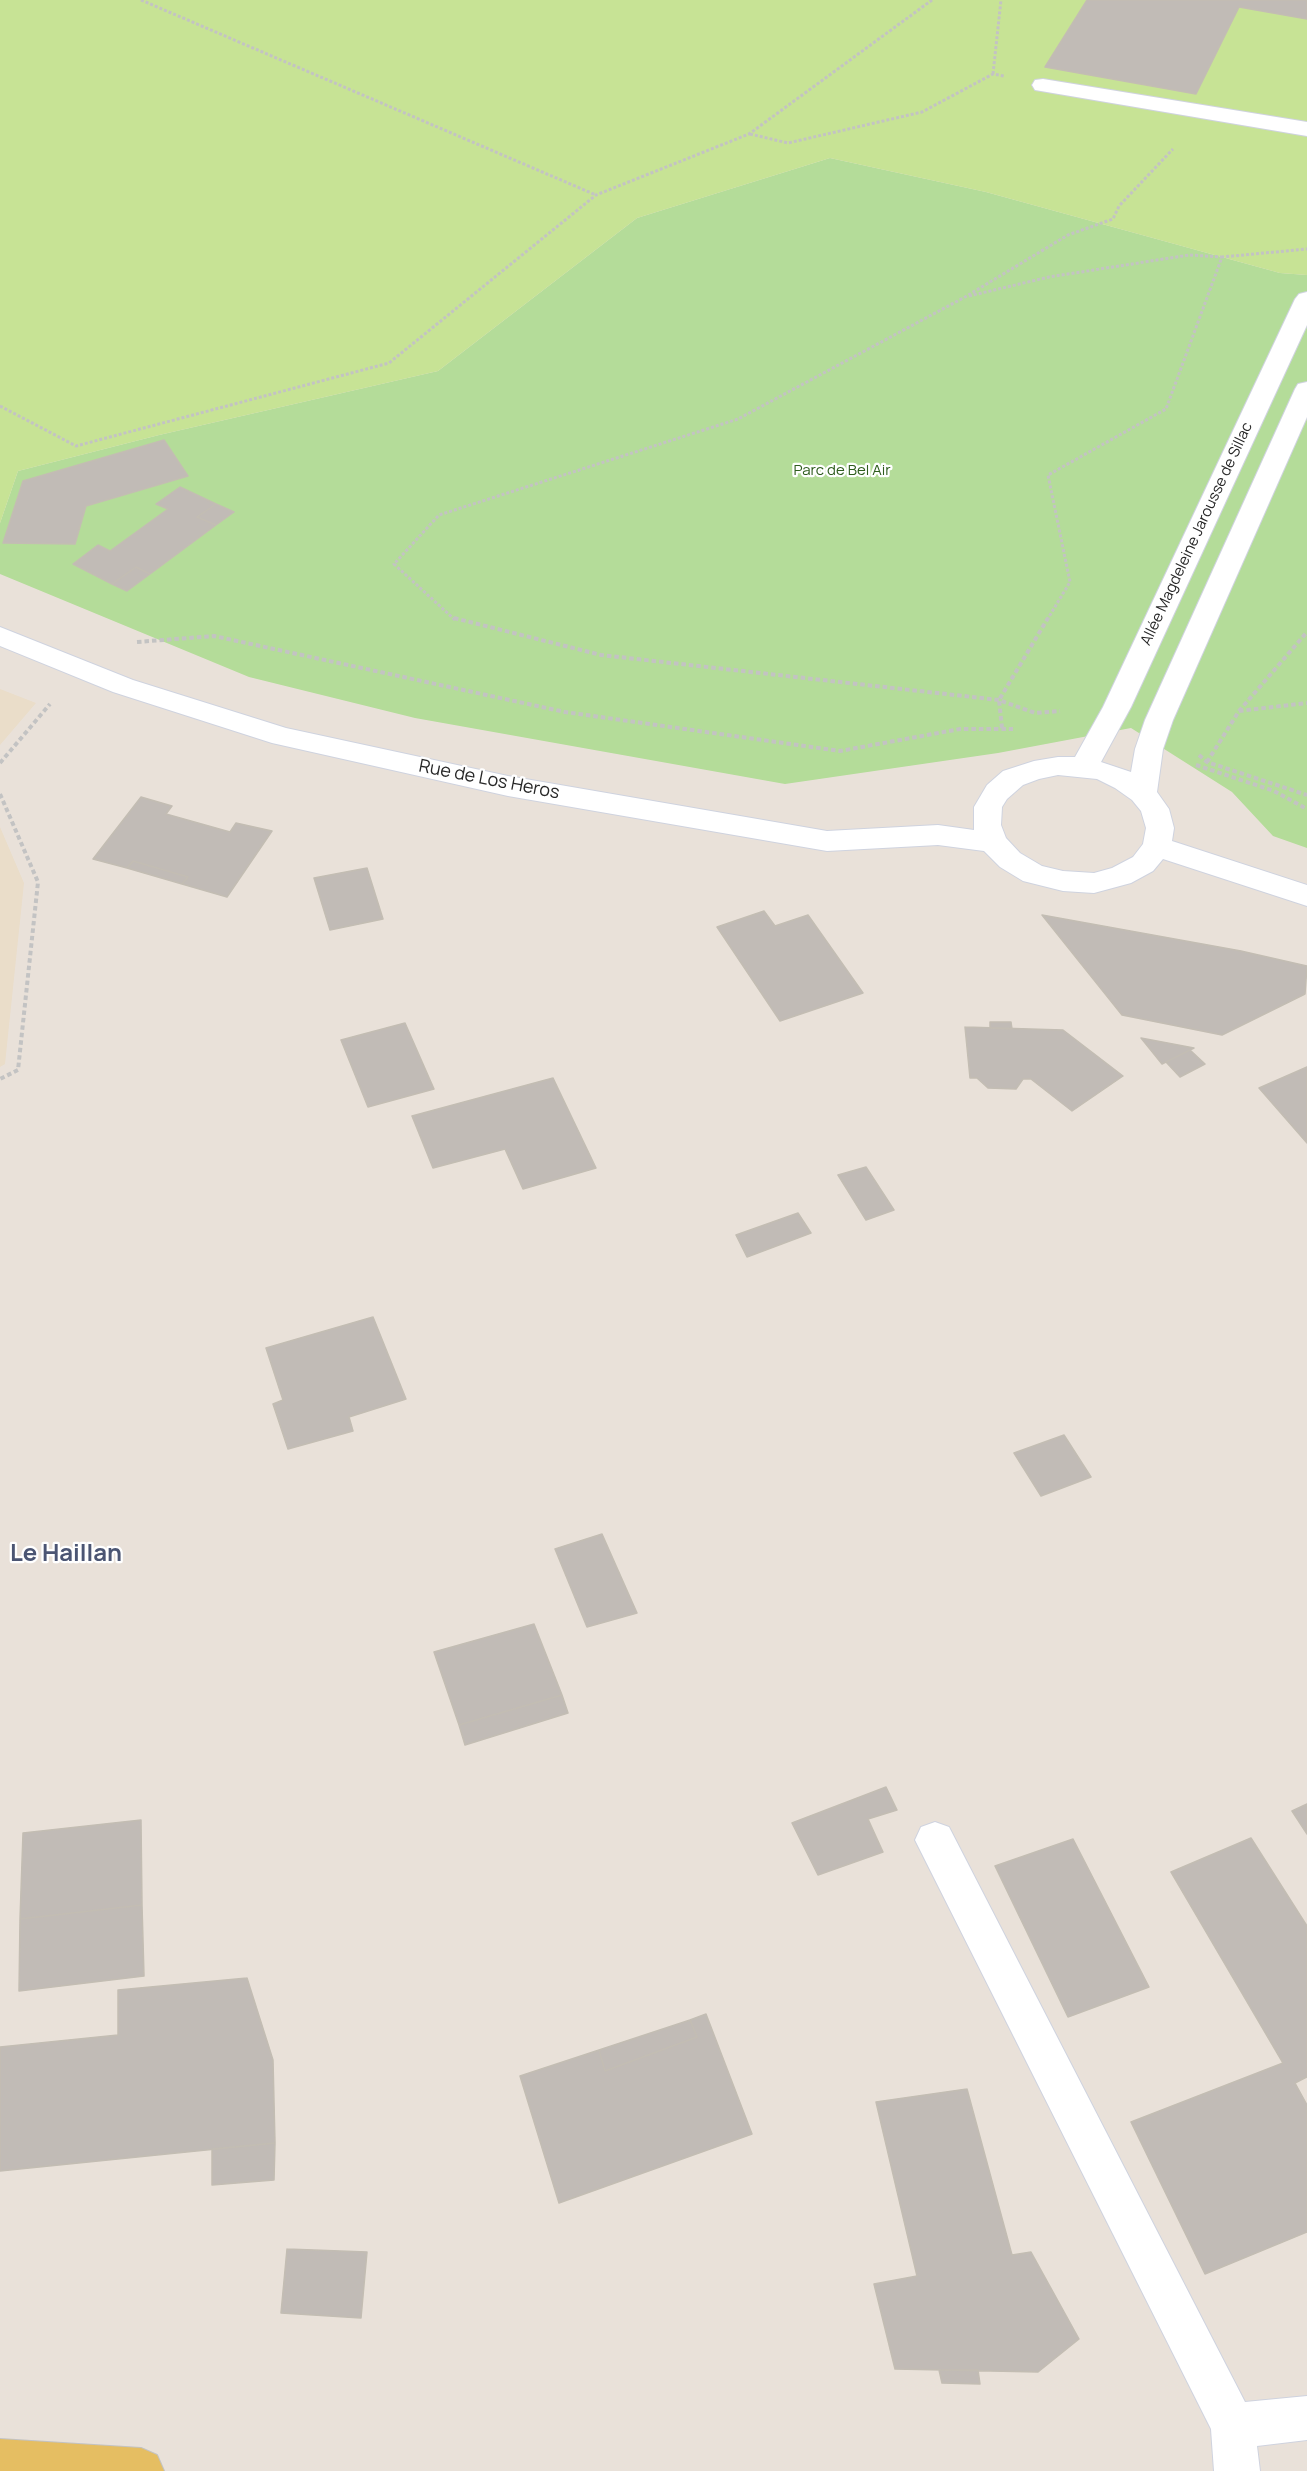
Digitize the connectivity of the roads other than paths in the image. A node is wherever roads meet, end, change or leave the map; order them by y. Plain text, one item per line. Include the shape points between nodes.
1 (1043, 85) road end
2 (1307, 129) edge
3 (1307, 299) edge
4 (1307, 389) edge
5 (0, 636) edge
6 (1083, 767) junction
7 (1142, 793) junction
8 (993, 842) junction
9 (1156, 846) junction
10 (1307, 896) edge
11 (935, 1840) dead end
12 (1307, 2418) edge
13 (1233, 2426) junction
14 (0, 2462) edge
15 (141, 2471) edge
16 (1237, 2471) edge

1 - 2 street
3 - 6 street, Allée Magdeleine Jarousse de Sillac via 1117,707
4 - 7 street via 1159,720 1149,749
5 - 8 street, Rue de Los Heros via 123,686 282,736 508,786 827,841 938,835
6 - 7 street via 1105,772
6 - 8 street via 1058,766 1012,778 988,807 987,825
7 - 9 street via 1155,810 1160,828
8 - 9 street via 1010,860 1034,874 1063,882 1094,883 1121,876 1143,864
9 - 10 street
11 - 13 street
12 - 13 street
13 - 16 street
14 - 15 main road

